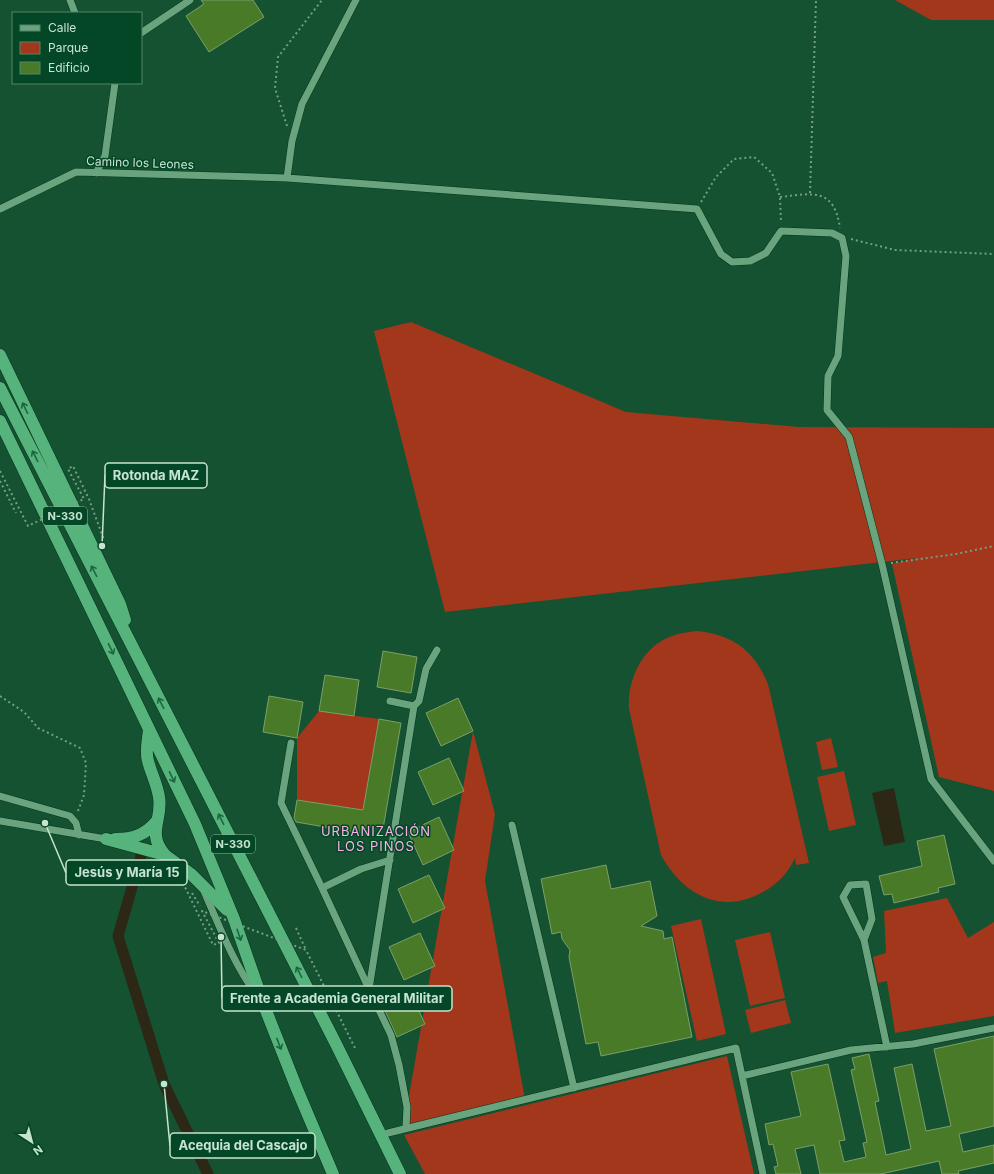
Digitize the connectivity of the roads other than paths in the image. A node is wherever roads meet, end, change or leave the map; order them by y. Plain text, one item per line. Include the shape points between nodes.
1 (70, 0) edge
2 (190, 0) edge
3 (356, 0) edge
4 (74, 12) edge
5 (142, 32) edge
6 (115, 84) edge
7 (96, 173) junction
8 (287, 178) junction
9 (0, 208) edge
10 (0, 355) edge
11 (0, 388) edge
12 (1, 426) edge
13 (131, 644) junction
14 (437, 650) dead end
15 (390, 701) dead end
16 (414, 706) junction
17 (149, 728) junction
18 (291, 743) dead end
19 (0, 796) edge
20 (0, 821) edge
21 (156, 822) junction
22 (512, 825) dead end
23 (78, 835) junction
24 (106, 839) junction
25 (165, 855) junction
26 (390, 860) junction
27 (994, 860) edge
28 (200, 882) junction
29 (322, 888) junction
30 (234, 919) junction
31 (864, 940) junction
32 (369, 989) junction
33 (265, 1008) junction
34 (994, 1028) edge
35 (336, 1044) junction
36 (888, 1047) junction
37 (742, 1076) junction
38 (574, 1088) junction
39 (406, 1128) junction
40 (388, 1133) junction
41 (334, 1174) edge
42 (400, 1174) edge
43 (409, 1174) edge
44 (763, 1174) edge

1 - 4 street
2 - 5 street
3 - 8 street via 302,104 292,141
6 - 7 street via 105,156
7 - 8 street, Camino los Leones
7 - 9 street, Camino los Leones via 76,172
8 - 27 street, Camino los Leones via 697,209 721,254 732,262 750,261 766,253 781,231 832,233 842,238 846,256 838,356 828,376 827,410 849,437 882,564 931,779
13 -> 10 highway via 120,604
13 -> 11 highway, N-330
12 -> 17 highway, N-330
35 -> 13 highway, N-330
14 - 16 street via 426,668 419,702
15 - 16 street
16 - 26 street
17 - 21 highway via 147,760 159,796 160,811
17 -> 30 highway, N-330 via 195,824
18 - 29 street via 281,803
19 - 23 street via 62,812 73,818
20 - 23 street
21 - 24 highway via 150,830 135,837
21 - 25 highway via 156,840
22 - 38 street
23 - 24 street
24 - 25 highway
25 - 28 highway via 184,867
26 - 29 street via 361,869
26 - 32 street
28 - 30 highway
28 - 33 street via 238,967
29 - 32 street
30 -> 33 highway, N-330
31 - 31 street via 843,897 850,885 866,884 872,919
31 - 36 street
32 - 39 street via 391,1035 399,1065 407,1107
33 -> 41 highway, N-330
34 - 36 street
35 - 40 highway
35 - 42 highway, N-330
36 - 37 street via 851,1050
37 - 38 street via 736,1048
37 - 44 street
38 - 39 street
39 - 40 street
40 - 43 highway

